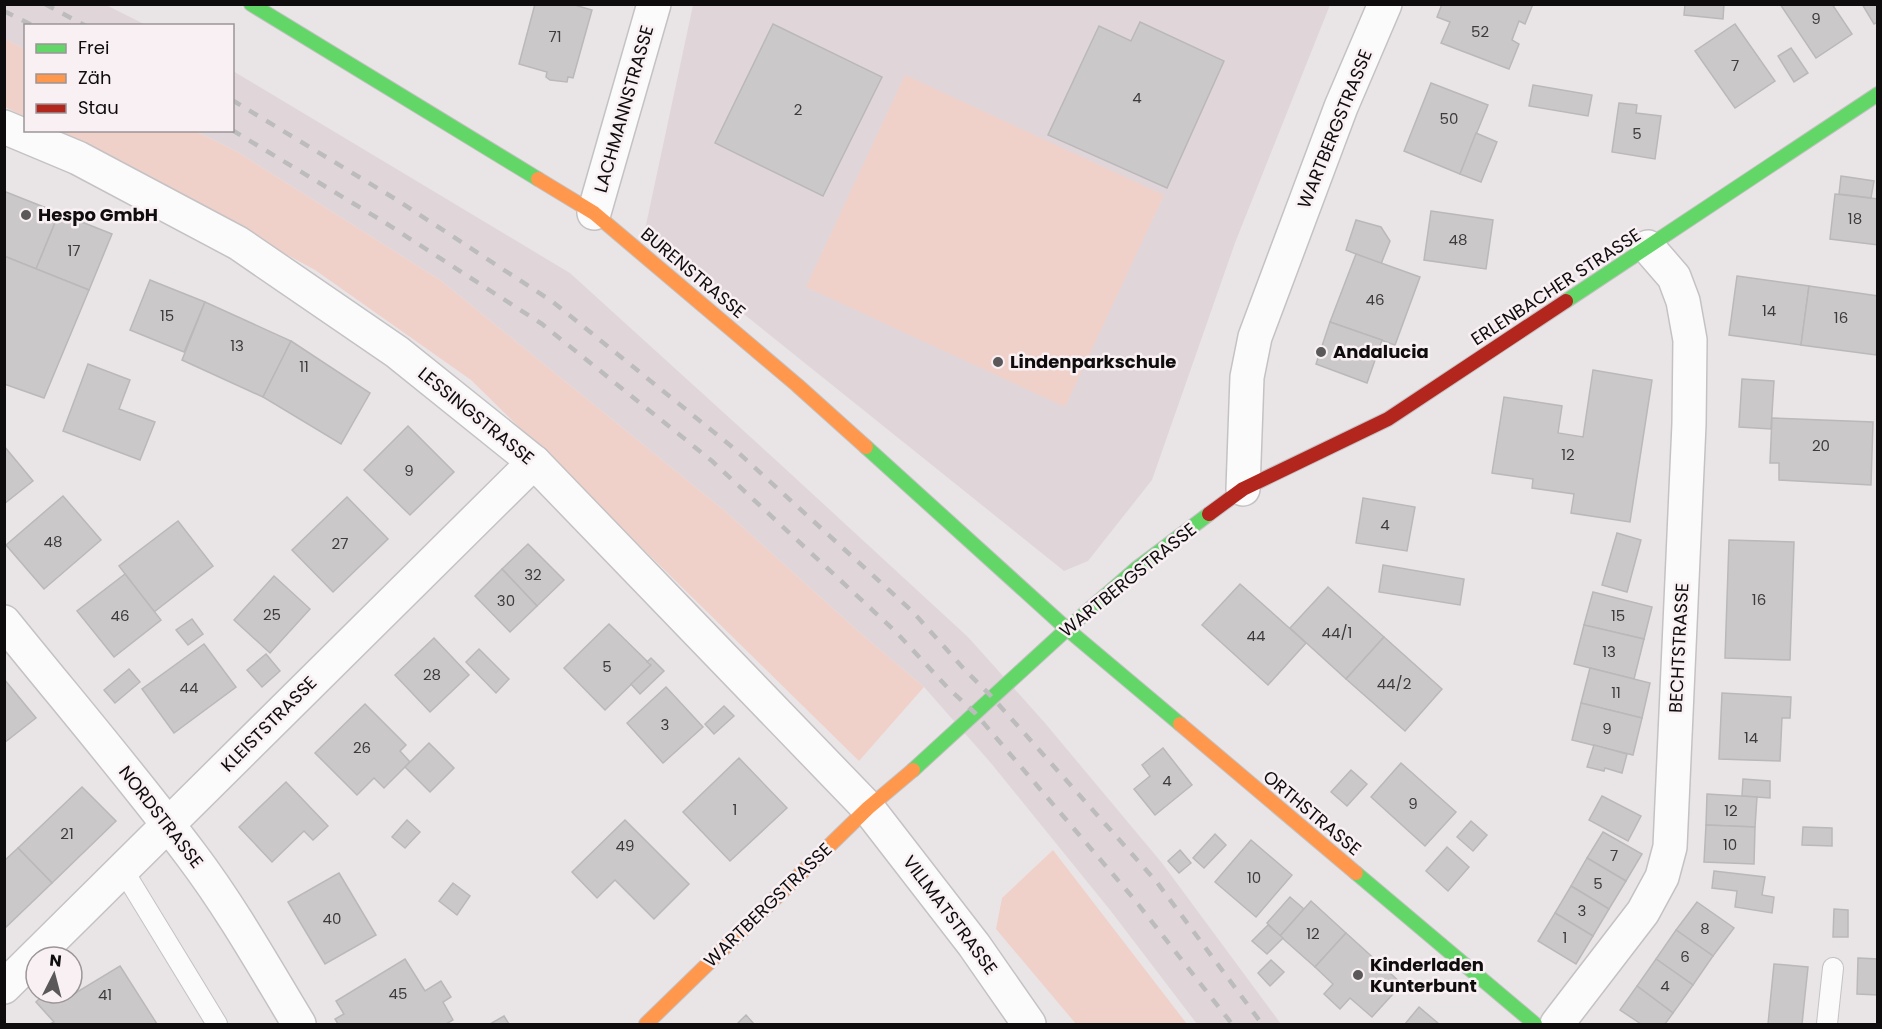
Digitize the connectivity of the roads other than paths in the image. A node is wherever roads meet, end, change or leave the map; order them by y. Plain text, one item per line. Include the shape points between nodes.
1 (251, 4) edge
2 (654, 4) edge
3 (1386, 4) edge
4 (1878, 94) edge
5 (4, 126) edge
6 (594, 213) junction
7 (1648, 247) junction
8 (534, 462) junction
9 (1243, 489) junction
10 (4, 622) edge
11 (1067, 629) junction
12 (868, 808) junction
13 (167, 825) junction
14 (123, 870) junction
15 (1833, 968) dead end
16 (4, 987) edge
17 (1515, 1010) junction
18 (217, 1024) edge
19 (299, 1024) edge
20 (646, 1024) edge
21 (1029, 1024) edge
22 (1502, 1024) edge
23 (1534, 1024) edge
24 (1557, 1024) edge
25 (1827, 1024) edge

1 - 6 street, BURENSTRASSE
2 - 6 street, LACHMANNSTRASSE
3 - 9 street, WARTBERGSTRASSE via 1341,107 1255,337 1246,377
4 - 7 street, ERLENBACHER STRASSE
5 - 8 street, LESSINGSTRASSE via 78,158 238,243 397,352
6 - 11 street, BURENSTRASSE via 797,385
7 - 9 street, ERLENBACHER STRASSE via 1388,419
7 - 24 street, BECHTSTRASSE via 1674,277 1690,340 1670,847 1662,877 1643,912
8 - 12 street, LESSINGSTRASSE
8 - 13 street, KLEISTSTRASSE
9 - 11 street, WARTBERGSTRASSE via 1136,569
10 - 13 street, NORDSTRASSE via 91,725
11 - 12 street, WARTBERGSTRASSE
11 - 17 street, ORTHSTRASSE
12 - 20 street, WARTBERGSTRASSE
12 - 21 street, VILLMATSTRASSE via 974,945
13 - 14 street, KLEISTSTRASSE
13 - 19 street, NORDSTRASSE via 229,910
14 - 16 street, KLEISTSTRASSE
14 - 18 lane
15 - 25 lane
17 - 22 lane
17 - 23 street, ORTHSTRASSE

